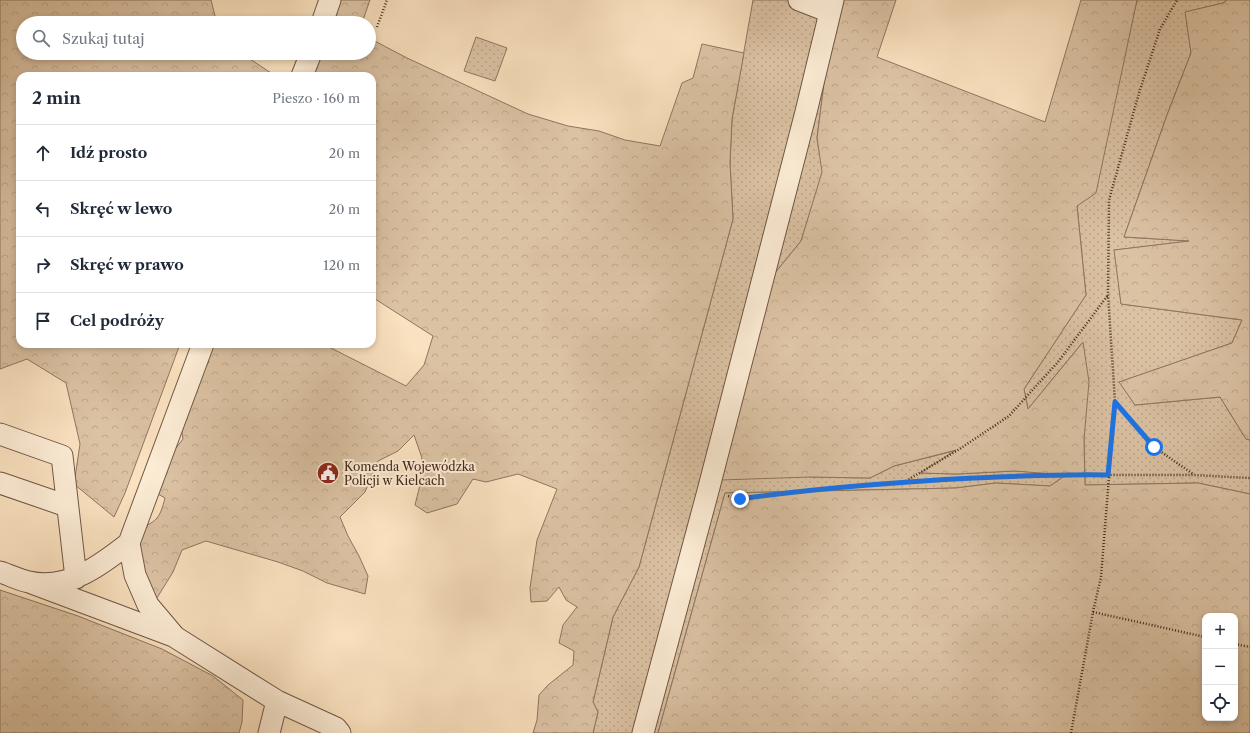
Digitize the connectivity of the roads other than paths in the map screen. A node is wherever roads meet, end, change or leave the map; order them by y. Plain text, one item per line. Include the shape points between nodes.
1 (330, 0) edge
2 (799, 0) edge
3 (831, 6) edge
4 (324, 16) edge
5 (308, 60) edge
6 (303, 72) edge
7 (202, 348) edge
8 (0, 434) edge
9 (0, 483) edge
10 (67, 506) junction
11 (129, 543) junction
12 (0, 572) edge
13 (76, 578) junction
14 (29, 582) junction
15 (175, 637) junction
16 (277, 701) junction
17 (269, 733) edge
18 (340, 733) edge
19 (643, 733) edge

1 - 4 street
2 - 3 street
3 - 19 street via 708,491
5 - 6 street
7 - 11 street
8 - 10 street via 62,456
9 - 10 street
10 - 13 street
11 - 13 street via 101,565
11 - 15 street via 135,574 148,605
12 - 14 street
13 - 14 street via 48,584
14 - 15 street
15 - 16 street
16 - 17 street
16 - 18 street via 336,728

